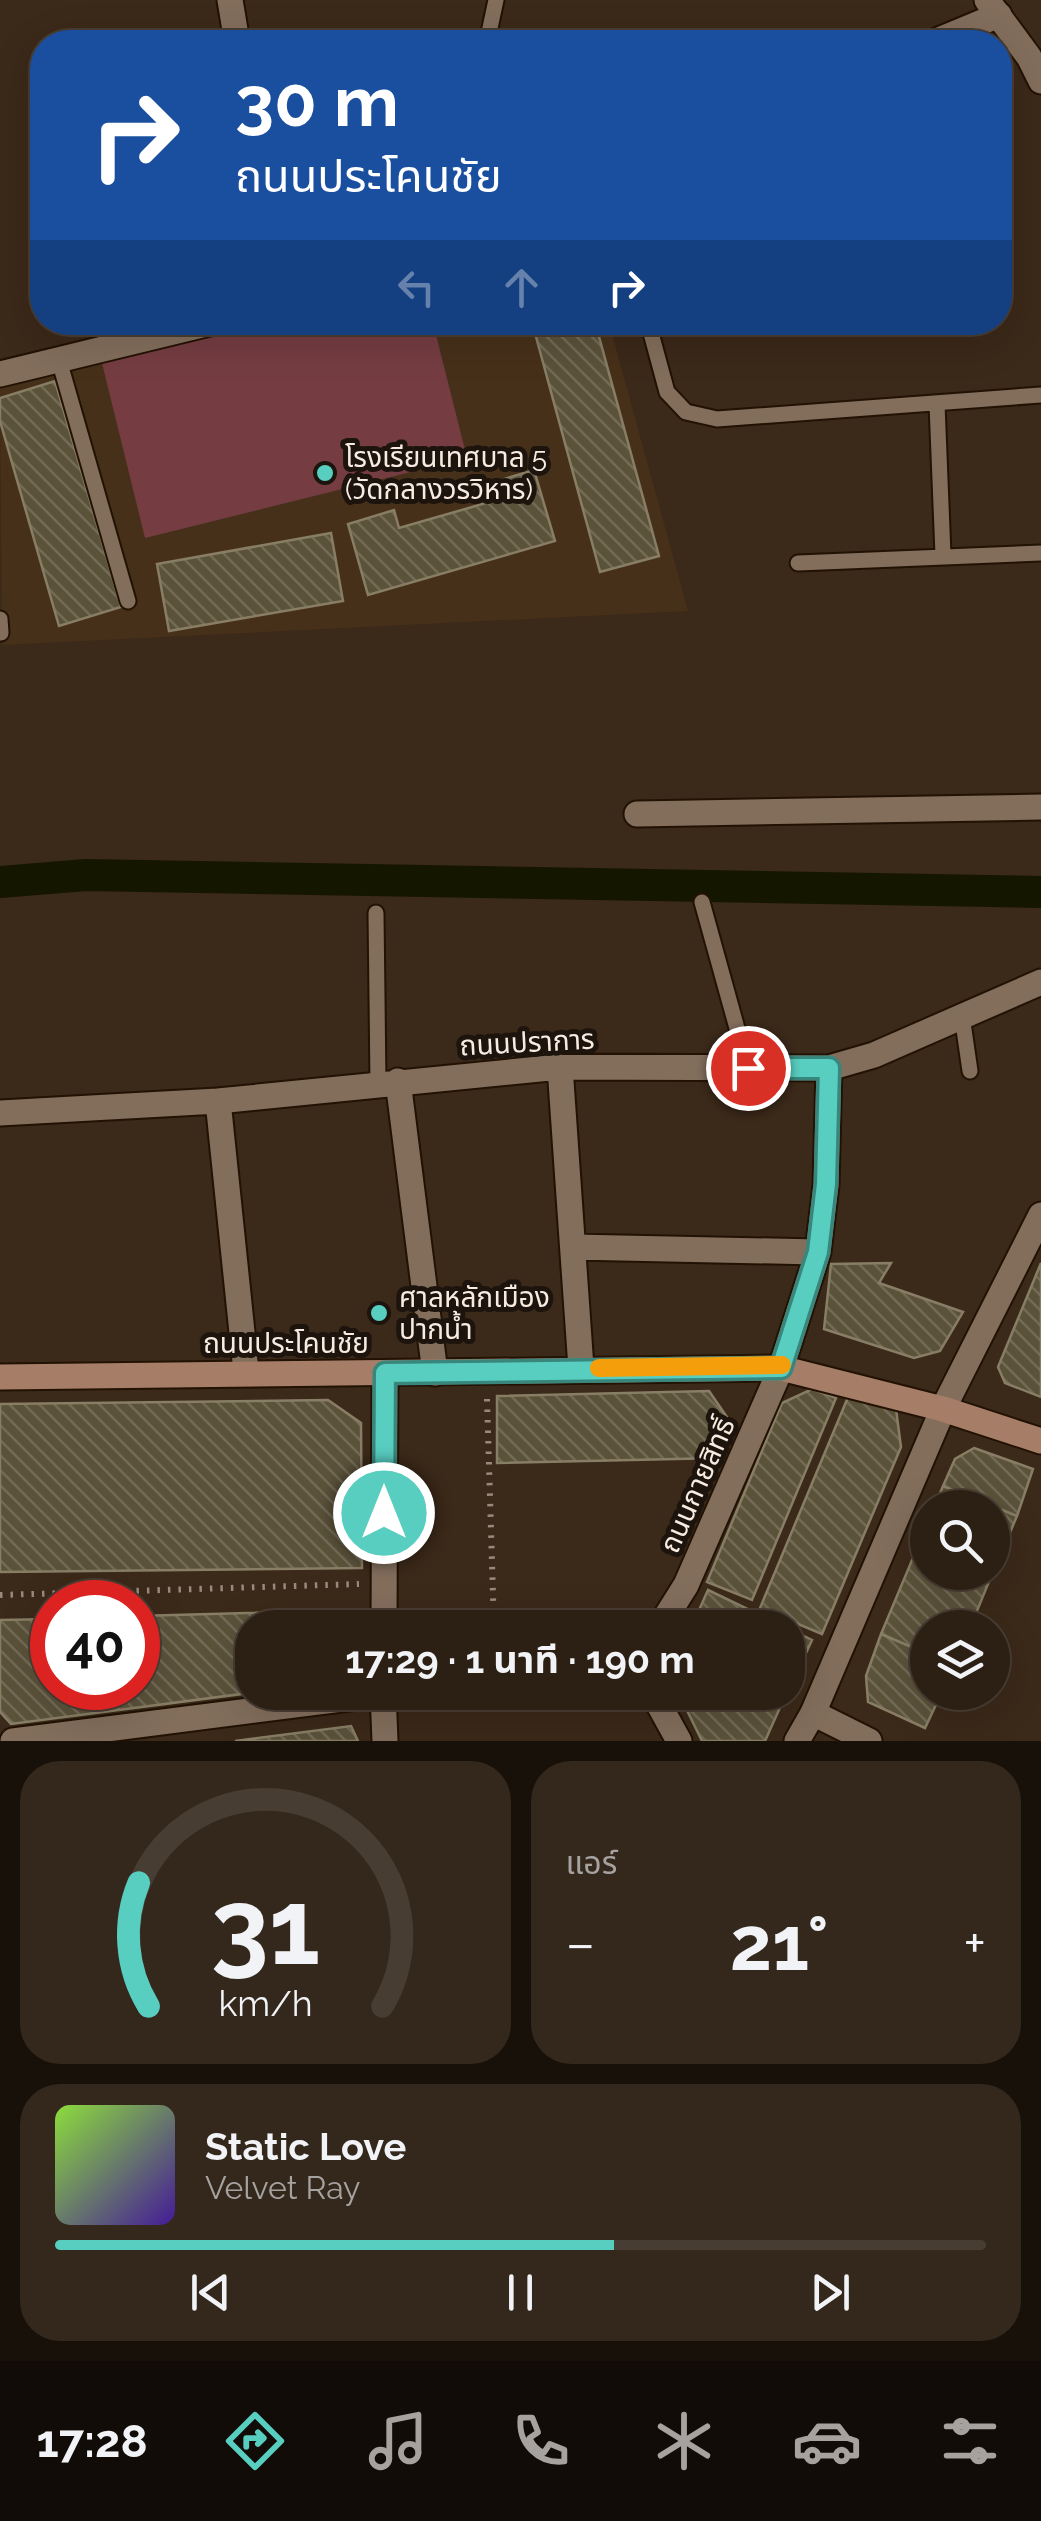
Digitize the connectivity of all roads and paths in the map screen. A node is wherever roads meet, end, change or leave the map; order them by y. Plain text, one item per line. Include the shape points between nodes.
1 (230, 0) edge
2 (496, 0) edge
3 (998, 5) edge
4 (235, 30) edge
5 (490, 30) edge
6 (955, 30) edge
7 (1041, 81) edge
8 (161, 335) edge
9 (652, 335) edge
10 (59, 360) junction
11 (0, 374) edge
12 (1041, 395) edge
13 (936, 404) junction
14 (1041, 553) edge
15 (944, 555) junction
16 (798, 563) dead end
17 (128, 600) dead end
18 (0, 620) edge
19 (1, 633) edge
20 (1041, 808) edge
21 (637, 814) dead end
22 (702, 902) dead end
23 (376, 913) dead end
24 (1041, 982) edge
25 (962, 1016) junction
26 (560, 1068) junction
27 (748, 1068) junction
28 (829, 1068) junction
29 (970, 1071) dead end
30 (388, 1082) junction
31 (218, 1101) junction
32 (0, 1113) edge
33 (1041, 1215) edge
34 (573, 1248) junction
35 (818, 1252) junction
36 (581, 1368) junction
37 (781, 1368) junction
38 (246, 1371) junction
39 (486, 1371) junction
40 (435, 1372) junction
41 (385, 1373) junction
42 (0, 1377) edge
43 (943, 1408) junction
44 (1041, 1442) edge
45 (384, 1584) junction
46 (0, 1596) edge
47 (384, 1610) edge
48 (493, 1610) edge
49 (670, 1610) edge
50 (255, 1710) edge
51 (387, 1710) edge
52 (662, 1710) edge
53 (813, 1712) junction
54 (13, 1741) edge
55 (385, 1741) edge
56 (679, 1741) edge
57 (796, 1741) edge
58 (869, 1741) edge

1 - 4 street
2 - 5 lane
3 - 6 street
3 - 7 street
8 - 10 street
9 - 13 lane via 667,392 686,412 717,419
10 - 11 street
10 - 17 lane
12 - 13 lane
13 - 15 lane
14 - 15 lane
15 - 16 lane
18 - 19 lane
20 - 21 street
22 - 27 lane
23 - 30 lane
24 - 25 street, ถนนปราการ
25 - 28 street, ถนนปราการ
25 - 29 lane
26 - 27 street, ถนนปราการ
26 - 30 street, ถนนปราการ
26 - 34 street
27 - 28 street, ถนนปราการ
28 - 35 street, ถนนกายสิทธิ์
30 - 31 street, ถนนปราการ
30 - 40 street
31 - 32 street, ถนนปราการ
31 - 38 street
33 - 43 street
34 - 35 street
34 - 36 street
35 - 37 street, ถนนกายสิทธิ์
36 - 37 main road, ถนนประโคนชัย
36 - 39 main road, ถนนประโคนชัย
37 - 43 main road, ถนนประโคนชัย
37 - 49 street, ถนนกายสิทธิ์
38 - 41 main road, ถนนประโคนชัย
38 - 42 main road, ถนนประโคนชัย
39 - 40 main road, ถนนประโคนชัย
39 - 48 path
40 - 41 main road, ถนนประโคนชัย
41 - 45 street
43 - 44 main road, ถนนประโคนชัย
43 - 53 street
45 - 46 path
45 - 47 street
50 - 54 street
51 - 55 street
52 - 56 street
53 - 57 street
53 - 58 street

